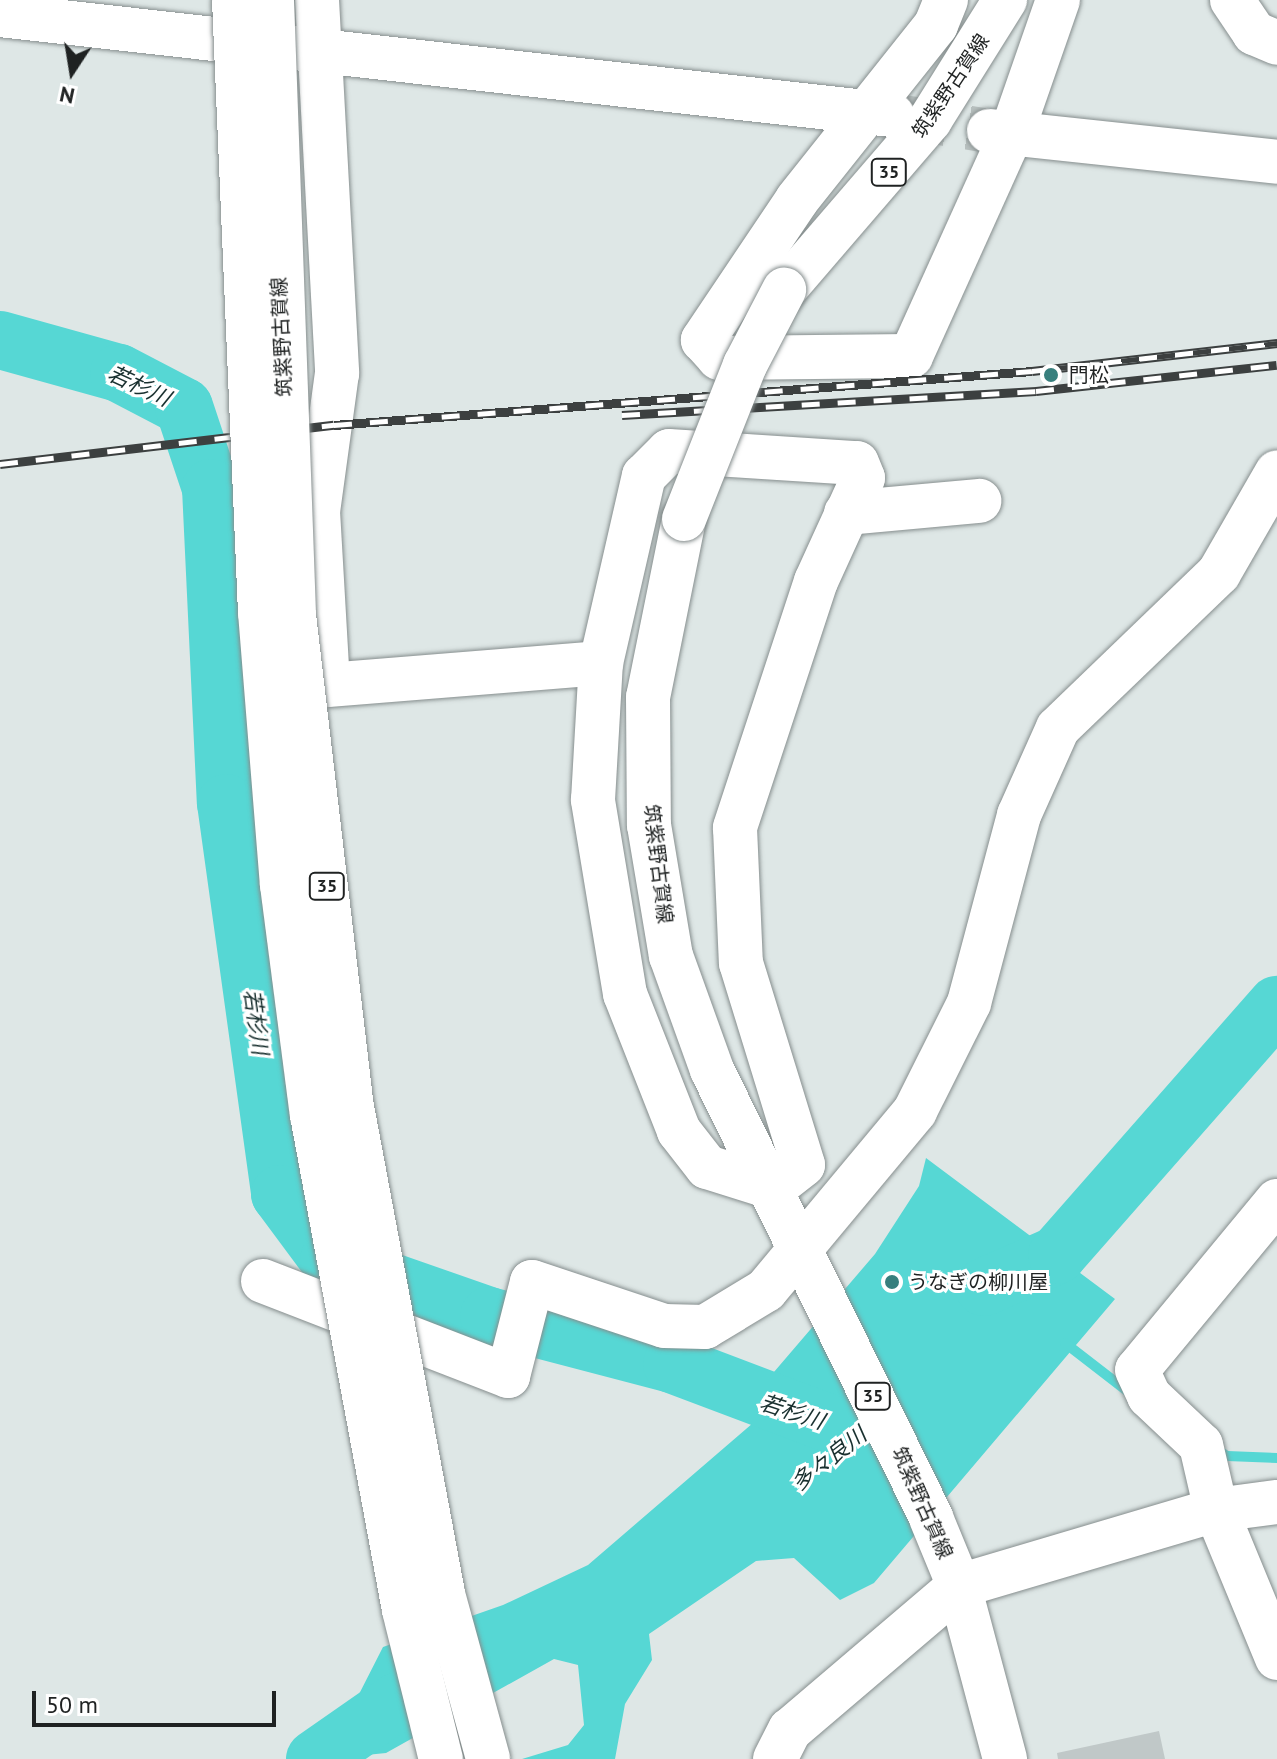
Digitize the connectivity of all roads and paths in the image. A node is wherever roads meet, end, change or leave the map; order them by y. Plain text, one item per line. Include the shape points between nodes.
1 (234, 0) edge
2 (272, 0) edge
3 (317, 0) edge
4 (946, 0) edge
5 (990, 0) edge
6 (1005, 0) edge
7 (1058, 0) edge
8 (1232, 0) edge
9 (0, 15) edge
10 (980, 43) junction
11 (1277, 43) edge
12 (316, 51) junction
13 (886, 114) junction
14 (1000, 133) junction
15 (1277, 162) edge
16 (1277, 472) edge
17 (979, 501) dead end
18 (846, 513) junction
19 (601, 663) junction
20 (774, 1188) junction
21 (1277, 1201) edge
22 (810, 1262) junction
23 (263, 1281) dead end
24 (1277, 1502) edge
25 (1216, 1510) junction
26 (959, 1586) junction
27 (1277, 1658) edge
28 (441, 1759) edge
29 (488, 1759) edge
30 (775, 1759) edge
31 (1005, 1759) edge

1 - 28 street, 筑紫野古賀線 / 35, bridge via 260,612 284,900 312,1115 404,1610
2 - 29 street, 筑紫野古賀線 / 35, bridge via 294,615 352,1107 440,1579
3 - 12 street
4 - 13 street
5 - 10 street
6 - 10 street, 筑紫野古賀線 / 35
7 - 14 street
8 - 11 street via 1254,33
9 - 12 street
10 - 20 street, 筑紫野古賀線 / 35, bridge via 902,157 784,290 745,365 684,519 648,697 649,825 671,956 712,1070
12 - 13 street via 672,96
12 - 19 street via 337,373 318,511 328,685
13 - 14 street via 797,200 703,340 719,358 911,356
14 - 15 street
16 - 22 street via 1219,573 1058,728 1019,815 962,1016 915,1111
17 - 18 street
18 - 19 street via 863,478 857,463 669,451 644,476
18 - 20 street via 793,647 735,828 741,963 803,1165
19 - 20 street via 593,800 625,994 679,1131 707,1167
20 - 22 street, 筑紫野古賀線 / 35
21 - 25 street via 1137,1370 1149,1396 1201,1445
22 - 23 street via 705,1327 664,1326 532,1282 508,1376
22 - 26 street, 筑紫野古賀線 / 35
24 - 25 street
25 - 26 street
25 - 27 street
26 - 30 street via 790,1730
26 - 31 street, 筑紫野古賀線 / 35

